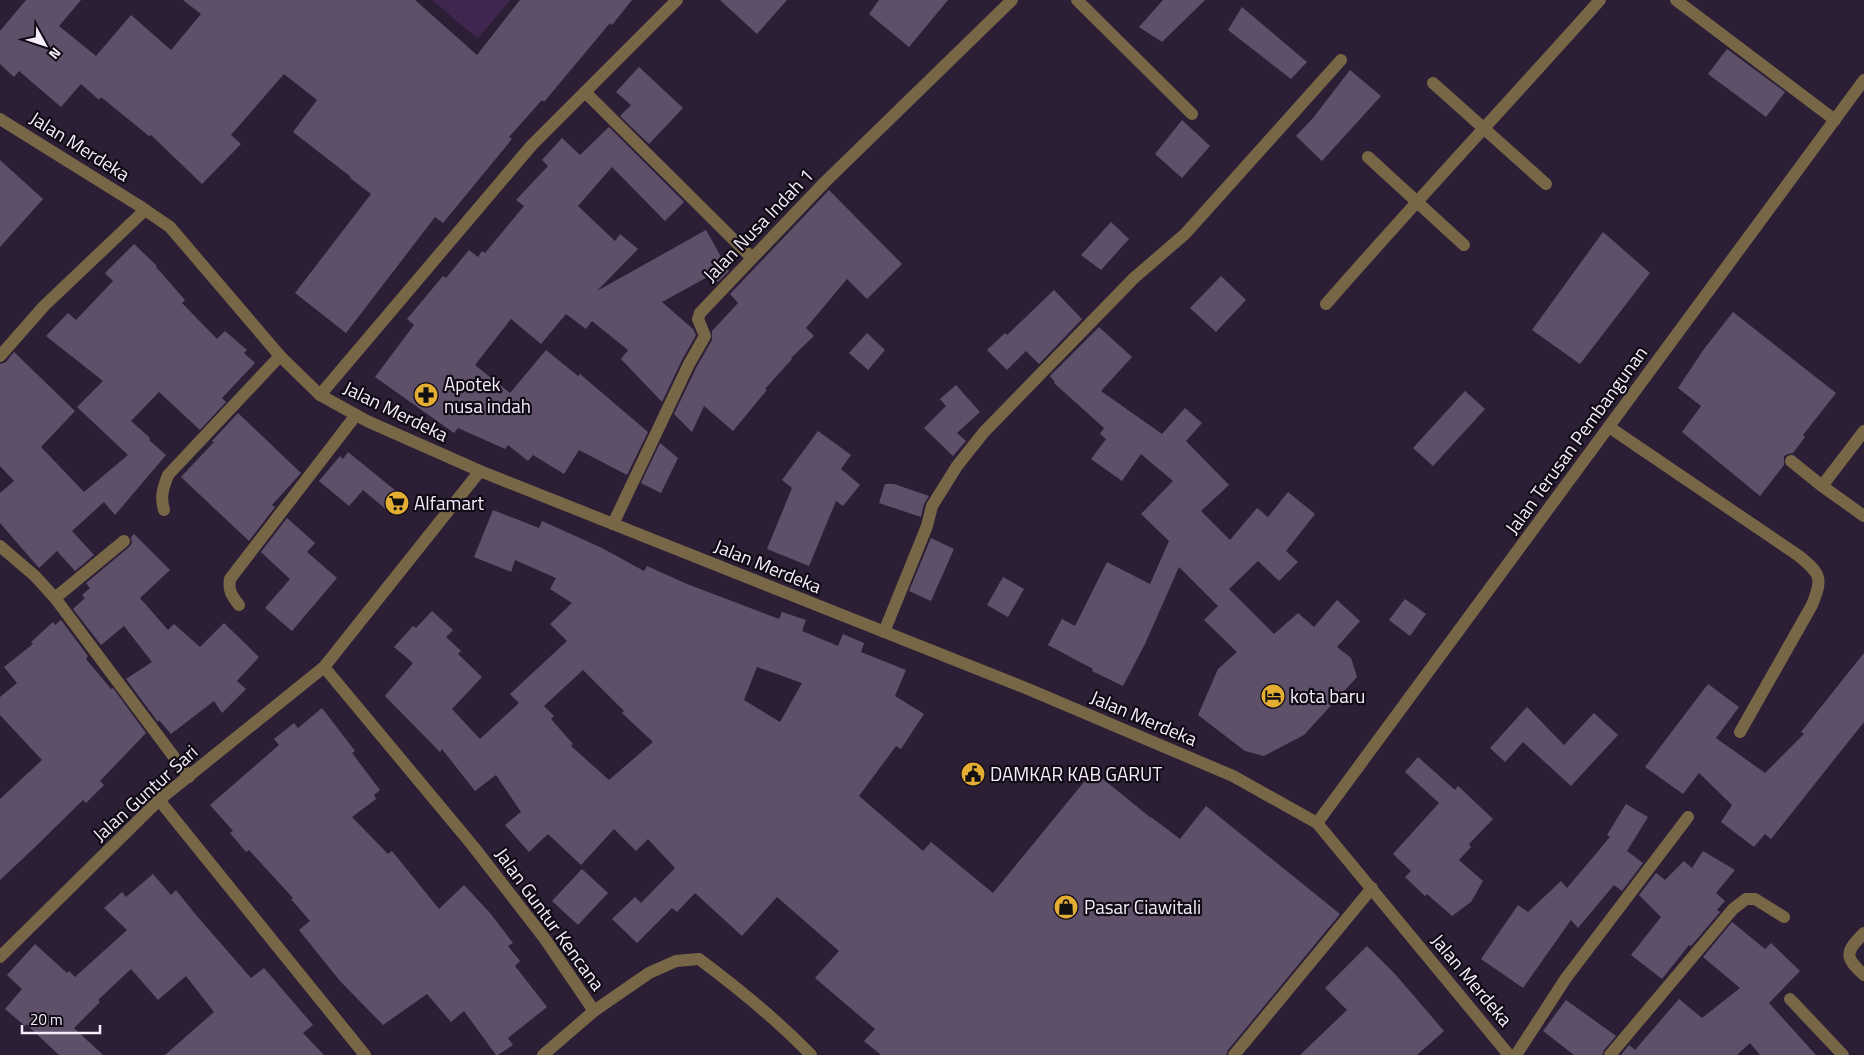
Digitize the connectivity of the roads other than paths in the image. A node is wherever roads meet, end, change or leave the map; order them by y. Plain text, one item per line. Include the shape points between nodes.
1 (677, 0) edge
2 (1012, 0) edge
3 (1077, 0) edge
4 (1600, 0) edge
5 (1676, 0) edge
6 (1341, 60) dead end
7 (1864, 81) edge
8 (1433, 83) dead end
9 (584, 92) junction
10 (1192, 114) dead end
11 (0, 119) edge
12 (1835, 120) junction
13 (1484, 130) junction
14 (1368, 156) dead end
15 (1546, 184) dead end
16 (1416, 201) junction
17 (145, 210) junction
18 (1464, 245) dead end
19 (752, 258) junction
20 (1326, 304) dead end
21 (0, 356) edge
22 (280, 356) junction
23 (320, 395) junction
24 (356, 415) junction
25 (1609, 426) junction
26 (1864, 431) edge
27 (1791, 461) dead end
28 (480, 471) junction
29 (1822, 486) junction
30 (164, 510) dead end
31 (1864, 516) edge
32 (613, 524) junction
33 (124, 541) dead end
34 (0, 546) edge
35 (55, 598) junction
36 (239, 605) dead end
37 (884, 632) junction
38 (324, 667) junction
39 (1740, 732) dead end
40 (189, 777) junction
41 (159, 800) junction
42 (1688, 817) dead end
43 (1317, 823) junction
44 (1372, 888) junction
45 (1784, 917) dead end
46 (1864, 933) edge
47 (0, 957) edge
48 (1864, 975) edge
49 (1790, 1000) dead end
50 (594, 1011) junction
51 (365, 1055) edge
52 (543, 1055) edge
53 (811, 1055) edge
54 (1234, 1055) edge
55 (1510, 1055) edge
56 (1516, 1055) edge
57 (1610, 1055) edge
58 (1843, 1055) edge

1 - 9 street
2 - 19 street, Jalan Nusa Indah 1 via 825,182
3 - 10 street
4 - 13 street
5 - 12 street
6 - 37 street via 1186,234 1134,278 984,432 957,466 932,506
7 - 12 street, Jalan Terusan Pembangunan
8 - 13 street
9 - 19 street
9 - 23 street via 532,146
11 - 17 street, Jalan Merdeka
12 - 25 street, Jalan Terusan Pembangunan
13 - 15 street
13 - 16 street
14 - 16 street
16 - 18 street
16 - 20 street
17 - 21 street via 44,306
17 - 22 street, Jalan Merdeka via 170,227
19 - 32 street, Jalan Nusa Indah 1 via 700,313 698,319 705,336
22 - 23 street, Jalan Merdeka
22 - 30 street via 168,475 162,493
23 - 24 street, Jalan Merdeka
24 - 28 street, Jalan Merdeka
24 - 36 street via 230,579 232,596
25 - 39 street via 1799,556 1818,574 1819,582 1812,605
25 - 43 street, Jalan Terusan Pembangunan
26 - 29 street
27 - 29 street
28 - 32 street, Jalan Merdeka
28 - 38 street, Jalan Guntur Sari
29 - 31 street
32 - 37 street, Jalan Merdeka
33 - 35 street
34 - 35 street
35 - 40 street
37 - 43 street, Jalan Merdeka via 1233,776
38 - 40 street, Jalan Guntur Sari
38 - 50 street, Jalan Guntur Kencana via 473,846 545,939
40 - 41 street, Jalan Guntur Sari
41 - 47 street, Jalan Guntur Sari
41 - 51 street
42 - 56 street via 1566,978
43 - 44 street, Jalan Merdeka
44 - 54 street
44 - 55 street, Jalan Merdeka
45 - 57 street via 1755,899 1746,898 1733,909
46 - 48 street via 1852,944 1849,955
49 - 58 street
50 - 52 street
50 - 53 street, Jalan Guntur Kencana via 649,973 676,960 699,959 791,1034

